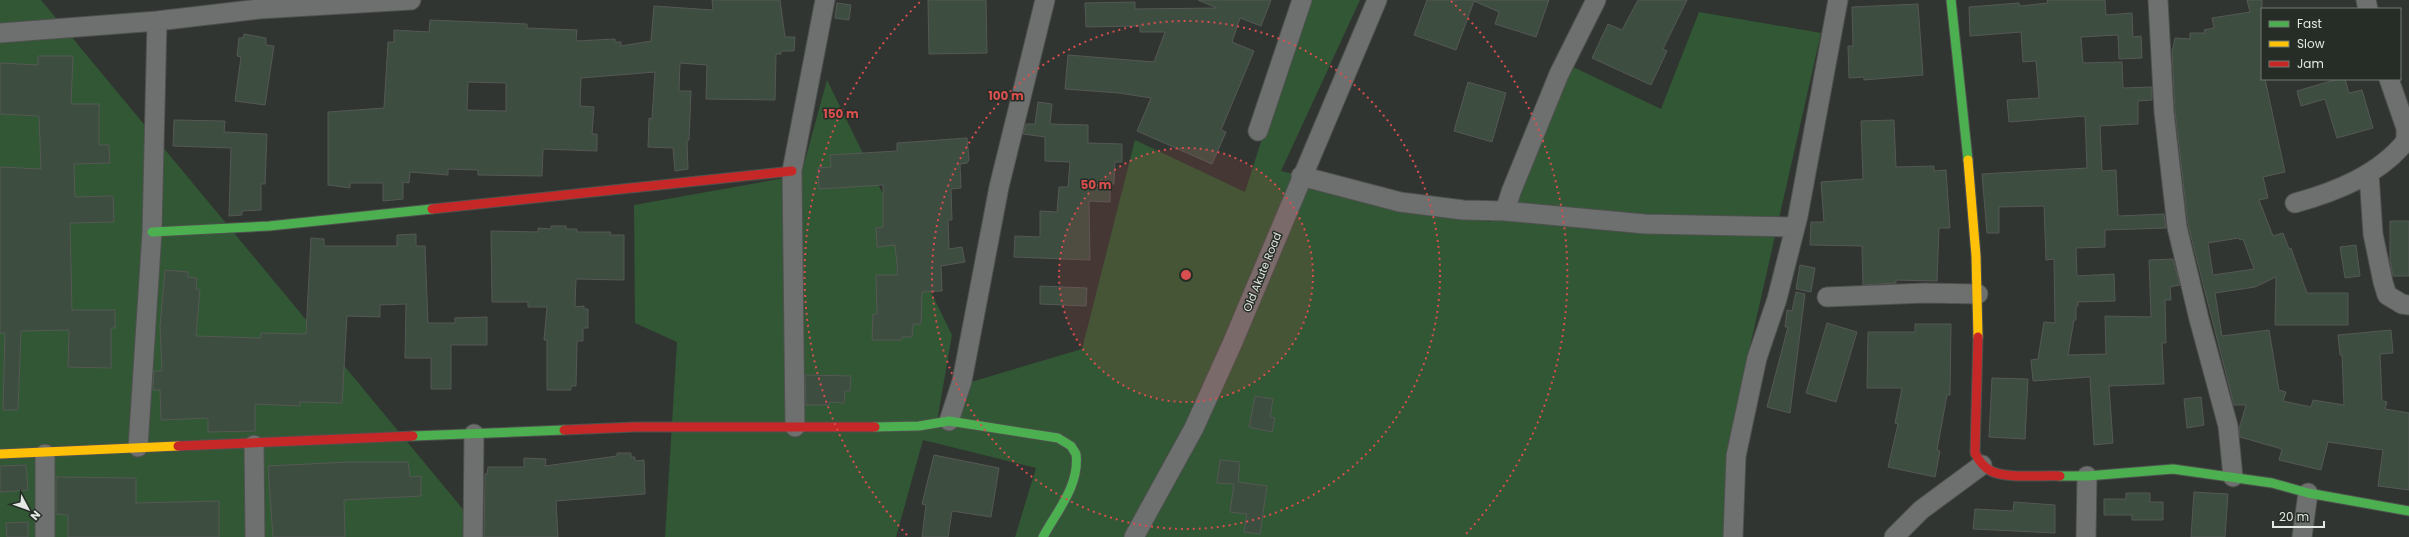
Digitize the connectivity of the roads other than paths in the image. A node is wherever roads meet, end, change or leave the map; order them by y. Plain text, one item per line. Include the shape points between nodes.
1 (411, 0) edge
2 (825, 0) edge
3 (1045, 0) edge
4 (1302, 0) edge
5 (1376, 0) edge
6 (1596, 0) edge
7 (1838, 0) edge
8 (1951, 0) edge
9 (2158, 0) edge
10 (258, 5) edge
11 (157, 21) junction
12 (0, 33) edge
13 (2389, 80) edge
14 (1258, 131) dead end
15 (792, 171) junction
16 (2369, 174) junction
17 (1302, 176) junction
18 (2295, 203) dead end
19 (1505, 211) junction
20 (1795, 227) junction
21 (152, 232) junction
22 (1978, 294) junction
23 (1827, 297) dead end
24 (2409, 305) edge
25 (949, 420) junction
26 (795, 428) junction
27 (474, 434) junction
28 (254, 445) junction
29 (138, 447) junction
30 (0, 454) edge
31 (45, 454) junction
32 (1982, 465) junction
33 (2087, 476) junction
34 (2233, 477) junction
35 (2308, 494) junction
36 (2409, 511) edge
37 (45, 537) edge
38 (255, 537) edge
39 (473, 537) edge
40 (1043, 537) edge
41 (1134, 537) edge
42 (1734, 537) edge
43 (1894, 537) edge
44 (2086, 537) edge
45 (2302, 537) edge

1 - 10 street
2 - 15 street
3 - 25 street via 999,187 962,381
4 - 14 street
5 - 17 street, Old Akute Road
6 - 19 street via 1560,74
7 - 20 street
8 - 22 street via 1963,108
9 - 34 street via 2163,104 2177,227 2228,426
10 - 11 street
11 - 12 street
11 - 21 street
13 - 16 street via 2406,128 2406,141 2399,151
15 - 21 street via 269,226
15 - 26 street
16 - 18 street via 2328,194
16 - 24 street via 2373,234 2383,282 2387,295
17 - 19 street via 1400,202 1463,210
17 - 41 street, Old Akute Road via 1203,407
19 - 20 street via 1645,224
20 - 42 street via 1777,299 1757,358 1736,456
21 - 29 street
22 - 23 street via 1926,293
22 - 32 street via 1975,453
25 - 26 street via 919,426
25 - 40 street via 1058,438 1070,445 1076,454 1072,487
26 - 27 street via 635,427
27 - 28 street
27 - 39 street
28 - 29 street
28 - 38 street
29 - 31 street
30 - 31 street
31 - 37 street
32 - 33 street via 1992,472 2007,475
32 - 43 street via 1921,510
33 - 34 street via 2173,469
33 - 44 street
34 - 35 street
35 - 36 street
35 - 45 street

